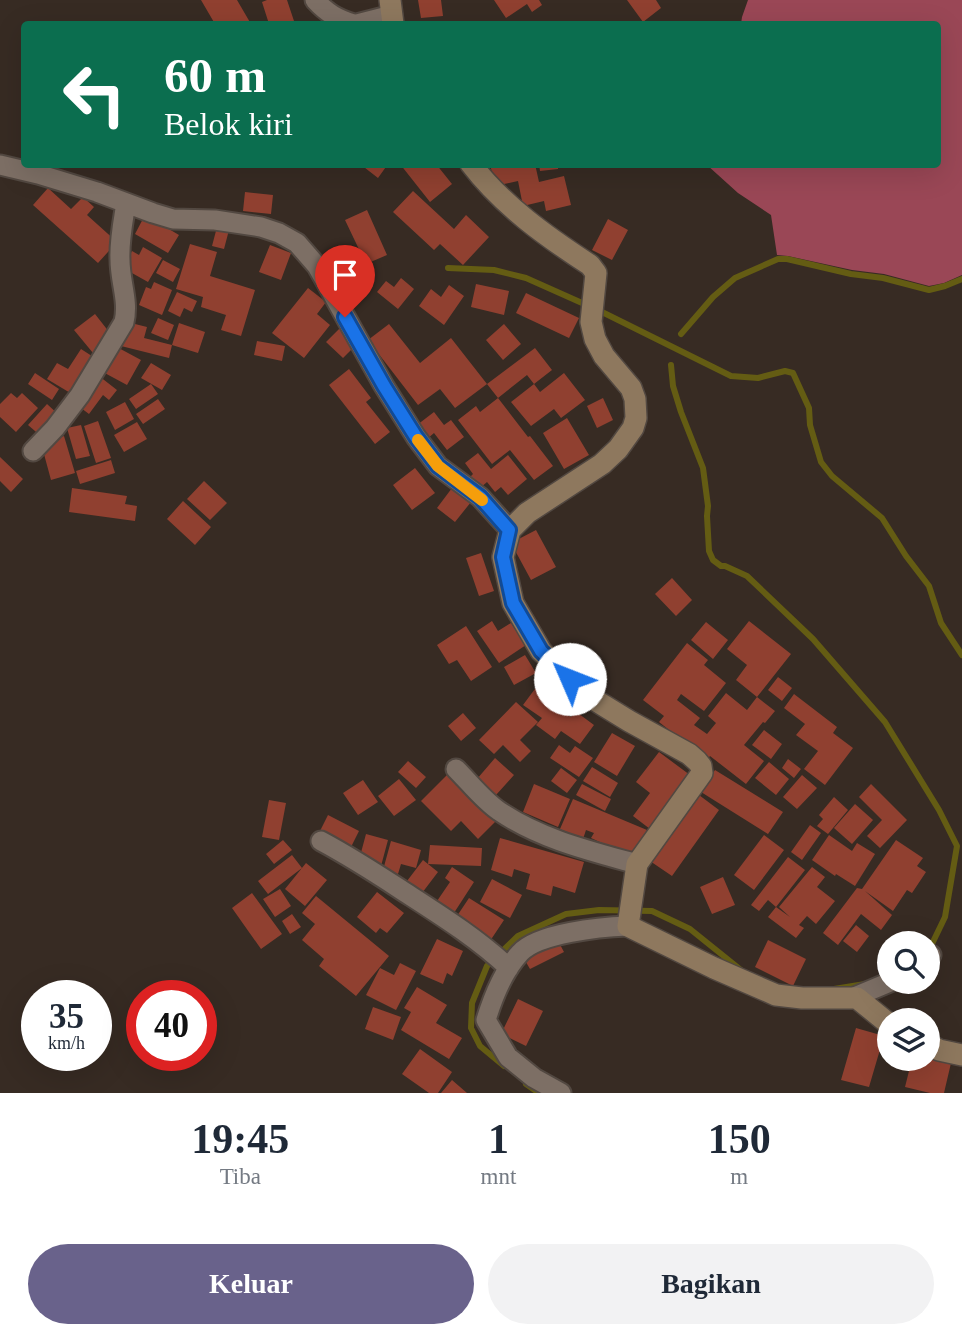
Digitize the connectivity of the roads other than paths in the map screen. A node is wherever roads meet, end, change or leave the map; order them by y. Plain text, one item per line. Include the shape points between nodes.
1 (315, 0) edge
2 (392, 13) edge
3 (344, 21) edge
4 (365, 21) edge
5 (0, 165) edge
6 (474, 168) edge
7 (127, 203) junction
8 (33, 451) dead end
9 (509, 530) junction
10 (456, 769) dead end
11 (321, 841) dead end
12 (637, 864) junction
13 (629, 921) junction
14 (506, 966) junction
15 (877, 987) edge
16 (852, 998) junction
17 (877, 1014) edge
18 (940, 1050) edge
19 (962, 1055) edge
20 (561, 1093) edge

1 - 3 street
2 - 4 street
5 - 7 street
6 - 9 street via 528,221 596,273 591,322 595,338 635,399 633,428 618,449
7 - 8 street via 120,261 127,309 124,322 80,395
7 - 9 street via 173,219 261,227 297,243 317,266 416,437 438,466 480,497
9 - 12 street via 503,557 513,603 541,651 585,694 689,754 701,766 702,772
10 - 12 street via 496,810 523,827
11 - 14 street via 481,944
12 - 13 street
13 - 14 street via 547,938 521,951
13 - 16 street via 714,968 776,995
14 - 20 street via 486,1020 508,1057
15 - 16 street
16 - 17 street
18 - 19 street

